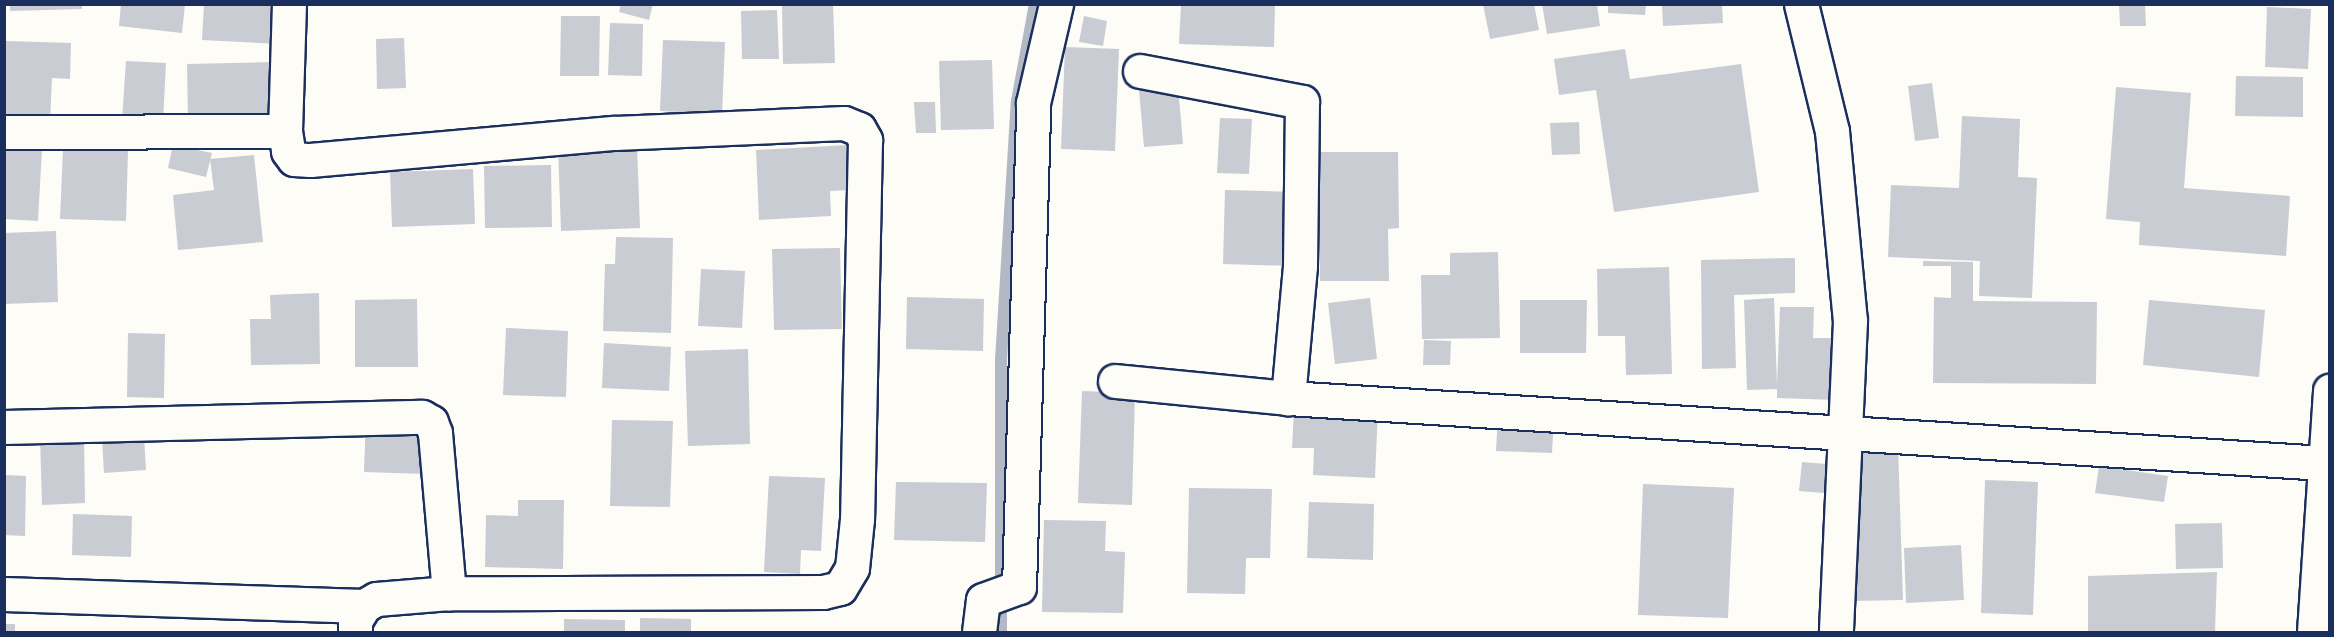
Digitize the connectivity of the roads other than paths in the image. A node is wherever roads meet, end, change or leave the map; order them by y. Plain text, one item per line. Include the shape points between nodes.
1 (289, 4) edge
2 (1056, 4) edge
3 (1801, 4) edge
4 (1140, 71) dead end
5 (285, 131) junction
6 (4, 132) edge
7 (1115, 381) dead end
8 (2330, 392) edge
9 (1288, 398) junction
10 (4, 427) edge
11 (1845, 430) junction
12 (2324, 463) junction
13 (449, 592) junction
14 (4, 594) edge
15 (360, 620) edge
16 (979, 633) edge
17 (1836, 633) edge
18 (2314, 633) edge

1 - 5 street
2 - 16 street via 1033,103 1019,588 983,600
3 - 11 street via 1832,131 1850,321
4 - 9 street via 1302,102 1300,266
5 - 6 street
5 - 13 street via 288,151 294,159 310,160 615,133 844,123 859,129 865,140 857,519 852,568 840,588 823,592
7 - 9 street
8 - 12 street
9 - 11 street
10 - 13 street via 422,417 431,422 435,433
11 - 12 street
11 - 17 street
12 - 18 street
13 - 15 street via 376,599
14 - 15 street

